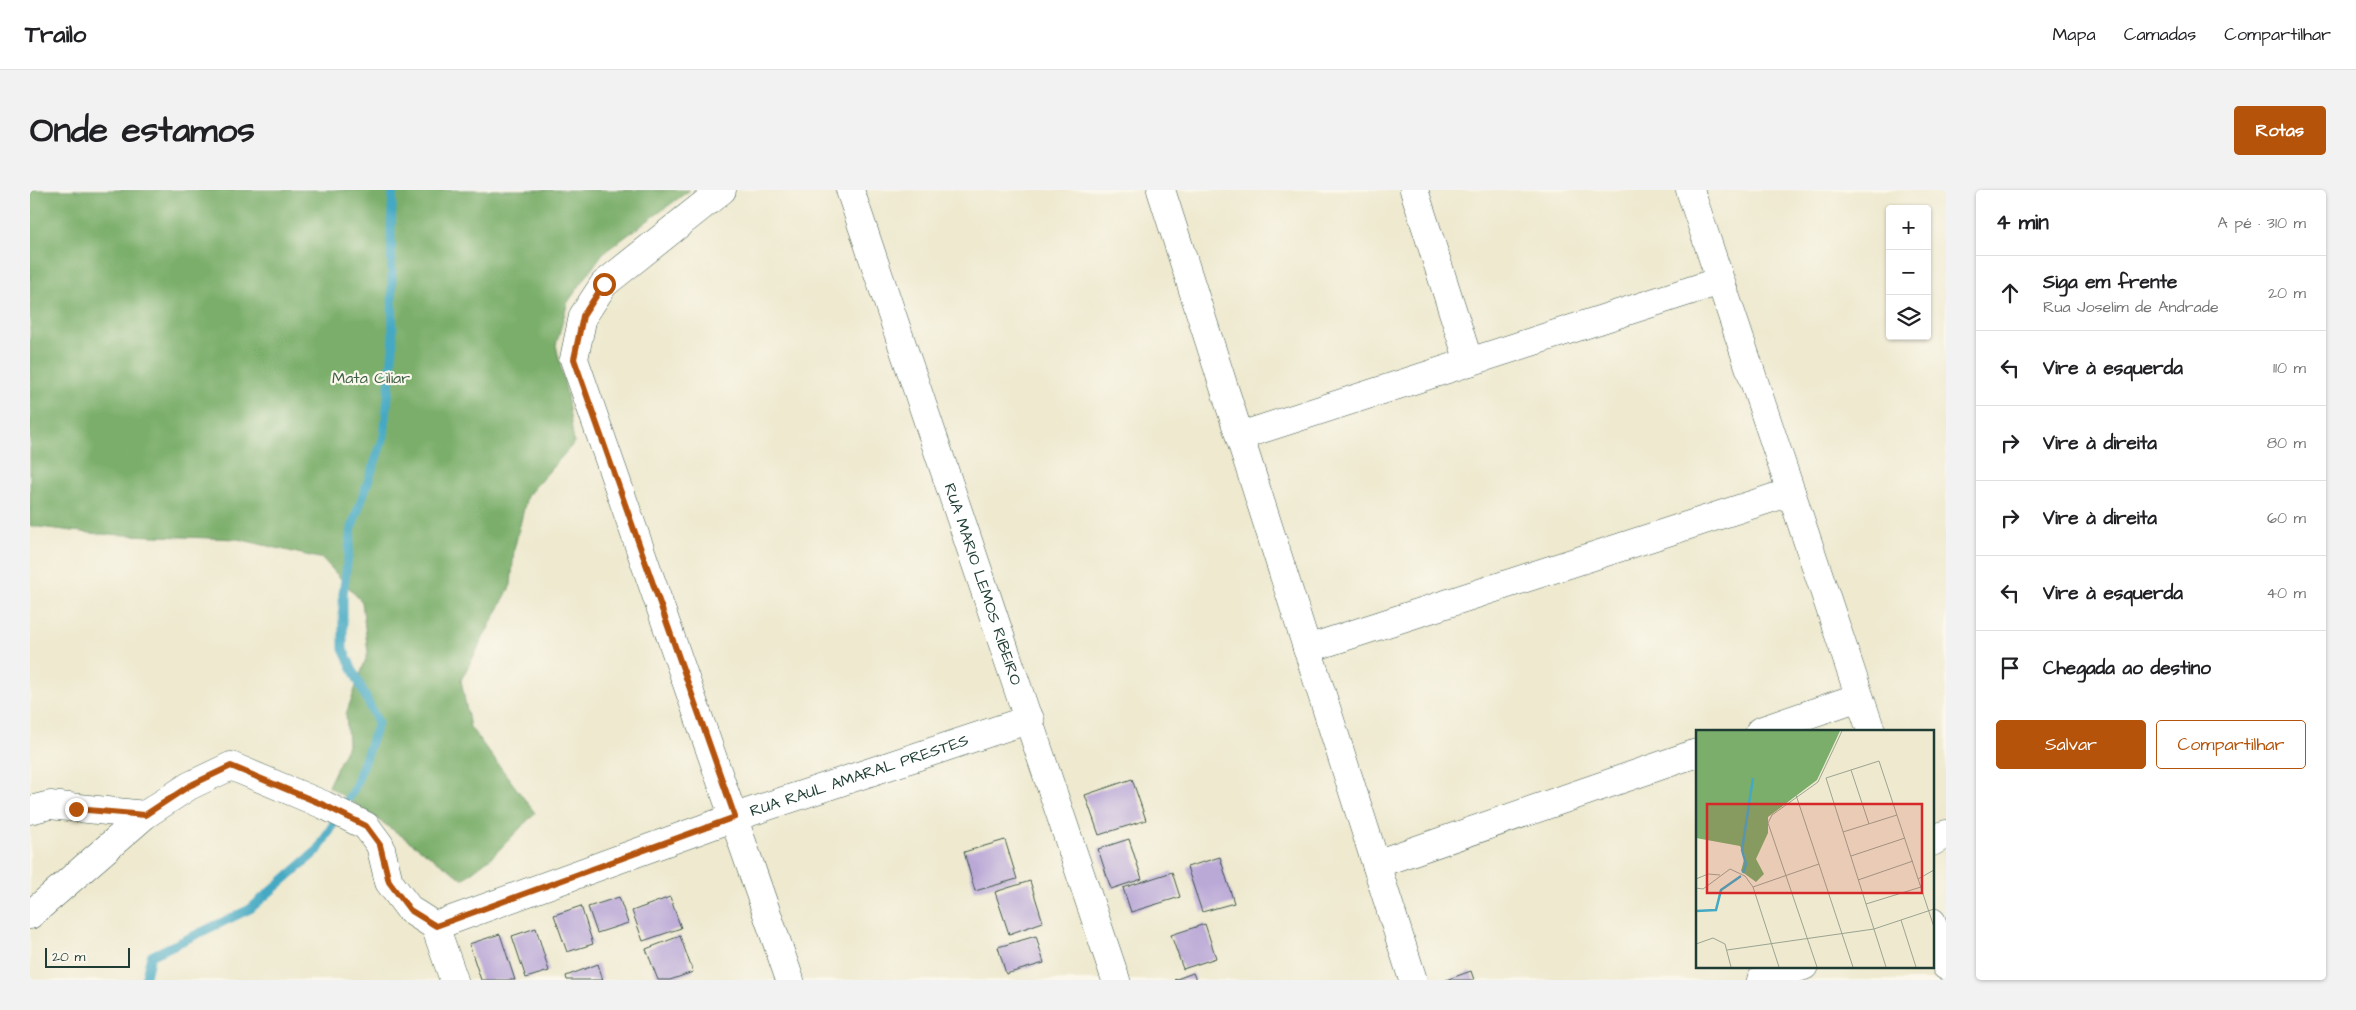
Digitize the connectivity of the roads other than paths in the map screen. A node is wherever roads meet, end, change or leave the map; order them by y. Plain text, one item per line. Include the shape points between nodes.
1 (722, 190) edge
2 (850, 190) edge
3 (1161, 190) edge
4 (1414, 190) edge
5 (1690, 190) edge
6 (1720, 281) junction
7 (1469, 362) junction
8 (1240, 436) junction
9 (1791, 492) junction
10 (1307, 649) junction
11 (1859, 697) junction
12 (1030, 719) junction
13 (1763, 730) edge
14 (1871, 730) edge
15 (1696, 753) edge
16 (30, 810) edge
17 (145, 815) junction
18 (735, 817) junction
19 (1946, 834) edge
20 (1934, 841) edge
21 (1376, 864) junction
22 (30, 915) edge
23 (436, 926) junction
24 (1934, 927) edge
25 (1946, 966) edge
26 (1798, 968) edge
27 (454, 980) edge
28 (790, 980) edge
29 (1116, 980) edge
30 (1413, 980) edge
31 (1761, 980) edge

1 - 18 street via 604,284 583,316 574,359
2 - 12 street, RUA MARIO LEMOS RIBEIRO
3 - 8 street
4 - 7 street
5 - 6 street
6 - 7 street
6 - 9 street
7 - 8 street
8 - 10 street
9 - 10 street
9 - 11 street
10 - 21 street
11 - 13 street
11 - 14 street
12 - 18 street, RUA RAUL AMARAL PRESTES
12 - 29 street, RUA MARIO LEMOS RIBEIRO
15 - 21 street
16 - 17 street via 50,805
17 - 22 street
17 - 23 street via 189,786 231,766 366,826 380,845 389,882 410,910
18 - 23 street, RUA RAUL AMARAL PRESTES
18 - 28 street
19 - 20 street
21 - 30 street
23 - 27 street
24 - 25 street
26 - 31 street

